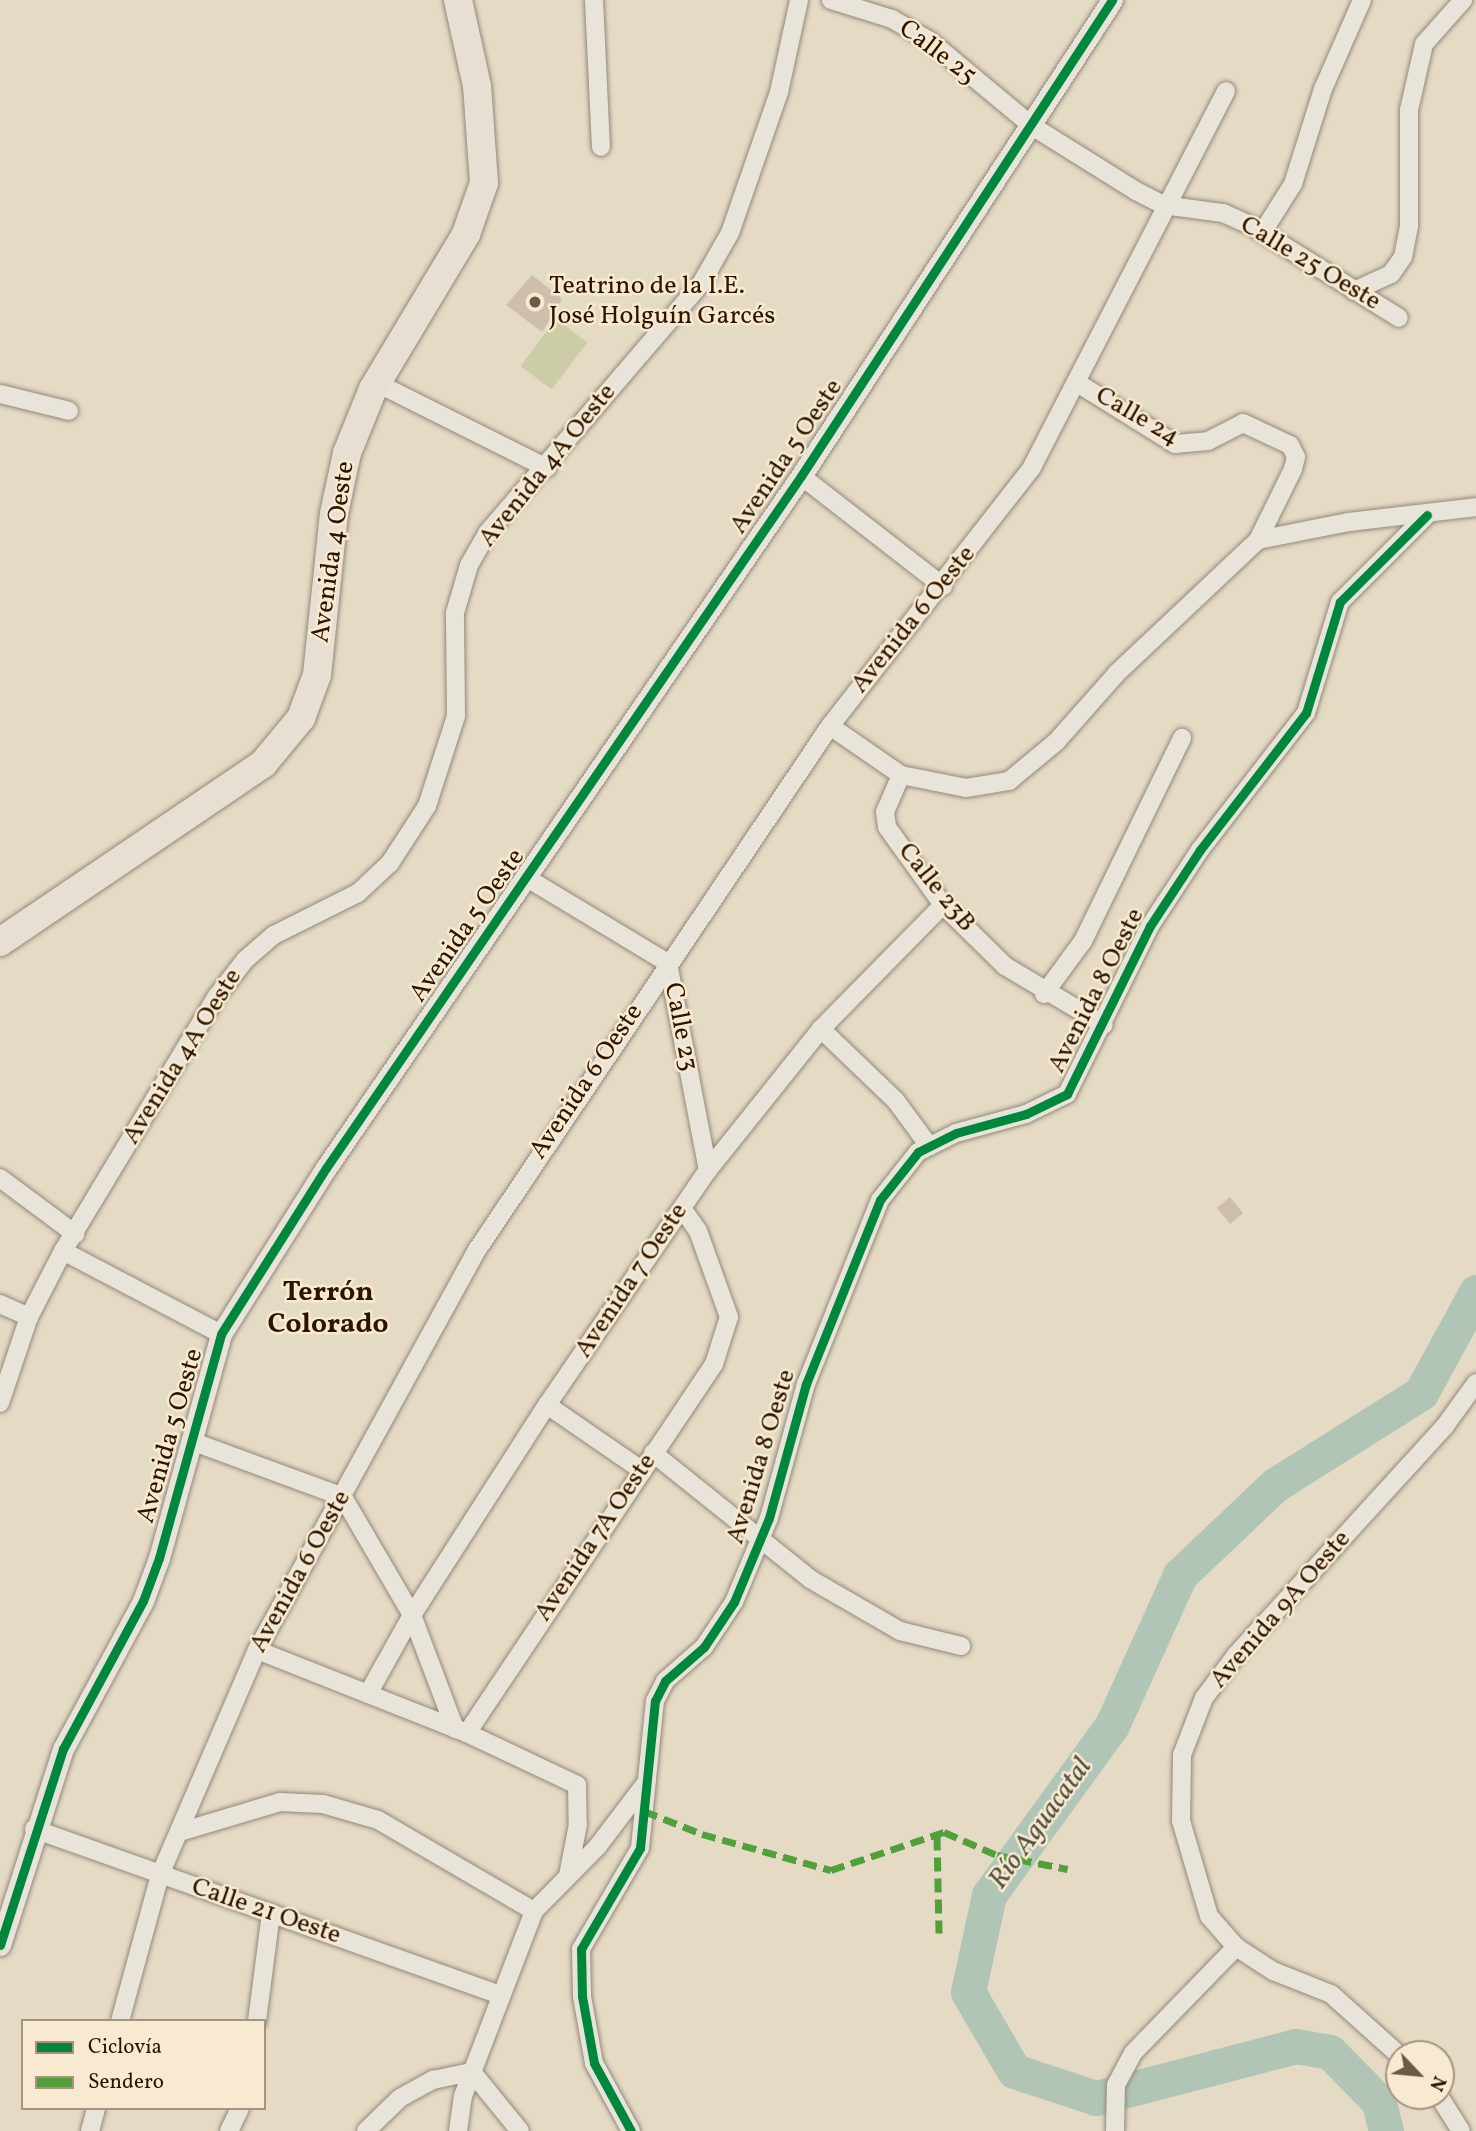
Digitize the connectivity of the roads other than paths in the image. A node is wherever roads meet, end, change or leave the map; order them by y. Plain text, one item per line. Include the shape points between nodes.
1 (458, 0) edge
2 (594, 0) edge
3 (799, 0) edge
4 (831, 0) edge
5 (1112, 0) edge
6 (1362, 0) edge
7 (1463, 0) edge
8 (1226, 91) dead end
9 (1032, 126) junction
10 (601, 147) dead end
11 (1163, 205) junction
12 (1262, 233) junction
13 (1354, 291) junction
14 (1399, 318) dead end
15 (377, 383) junction
16 (1079, 384) junction
17 (0, 394) edge
18 (69, 411) dead end
19 (547, 468) junction
20 (801, 476) junction
21 (1476, 507) edge
22 (1427, 515) junction
23 (1258, 540) junction
24 (943, 586) junction
25 (830, 726) junction
26 (1182, 738) dead end
27 (901, 775) junction
28 (527, 878) junction
29 (943, 905) junction
30 (0, 942) edge
31 (668, 963) junction
32 (1044, 994) junction
33 (1104, 1025) junction
34 (821, 1029) junction
35 (929, 1146) junction
36 (708, 1170) junction
37 (0, 1178) edge
38 (682, 1208) junction
39 (75, 1234) junction
40 (63, 1251) junction
41 (0, 1304) edge
42 (29, 1317) junction
43 (221, 1334) junction
44 (1476, 1384) edge
45 (0, 1403) edge
46 (547, 1405) junction
47 (191, 1441) junction
48 (653, 1452) junction
49 (643, 1471) junction
50 (343, 1497) junction
51 (761, 1542) junction
52 (412, 1615) junction
53 (961, 1646) dead end
54 (257, 1650) junction
55 (368, 1694) junction
56 (461, 1731) junction
57 (648, 1780) junction
58 (34, 1829) junction
59 (180, 1832) junction
60 (160, 1875) junction
61 (568, 1876) junction
62 (534, 1911) junction
63 (271, 1913) junction
64 (0, 1945) edge
65 (1236, 1947) junction
66 (498, 1994) junction
67 (121, 2019) edge
68 (257, 2019) edge
69 (1385, 2042) edge
70 (472, 2072) junction
71 (95, 2110) edge
72 (239, 2110) edge
73 (1448, 2110) edge
74 (90, 2131) edge
75 (229, 2131) edge
76 (366, 2131) edge
77 (458, 2131) edge
78 (520, 2131) edge
79 (631, 2131) edge
80 (1115, 2131) edge
81 (1461, 2131) edge

1 - 15 main road, Avenida 4 Oeste via 477,86 484,183 466,234
2 - 10 street
3 - 19 street, Avenida 4A Oeste via 779,92 730,233 702,282
4 - 9 street, Calle 25 via 892,19 930,41
5 - 9 street, Avenida 5 Oeste
6 - 12 street via 1323,89 1293,184
7 - 13 street via 1424,44 1409,110 1409,226 1403,257 1391,274
8 - 11 street, Avenida 6 Oeste
9 - 11 street, Calle 25 Oeste
9 - 20 street, Avenida 5 Oeste
11 - 12 street, Calle 25 Oeste via 1223,213
11 - 16 street, Avenida 6 Oeste
12 - 13 street, Calle 25 Oeste
13 - 14 street, Calle 25 Oeste
15 - 19 street
15 - 30 main road, Avenida 4 Oeste via 340,478 317,675 295,729 263,764 219,796
16 - 23 street, Calle 24 via 1175,444 1208,441 1243,423 1290,445 1296,457 1293,469
16 - 24 street, Avenida 6 Oeste via 1032,467
17 - 18 street
19 - 39 street, Avenida 4A Oeste via 488,532 469,565 455,613 456,716 427,806 390,863 358,893 274,935 245,960 217,996
20 - 24 street
20 - 28 street, Avenida 5 Oeste
21 - 22 street
22 - 23 street via 1349,522
22 - 33 street, Avenida 8 Oeste via 1340,602 1306,713 1200,850 1150,926
23 - 27 street via 1117,673 1056,741 1009,780 966,789
24 - 25 street, Avenida 6 Oeste
25 - 27 street
25 - 31 street, Avenida 6 Oeste
26 - 32 street via 1083,941
27 - 29 street, Calle 23B via 885,812 887,827
28 - 31 street, Calle 23
28 - 43 street, Avenida 5 Oeste via 326,1167
29 - 32 street, Calle 23B via 1005,966
29 - 34 street, Avenida 7 Oeste
31 - 36 street, Calle 23
31 - 50 street, Avenida 6 Oeste via 477,1251
32 - 33 street, Calle 23B
33 - 35 street, Avenida 8 Oeste via 1068,1094 1026,1114
34 - 35 street via 896,1101
34 - 36 street, Avenida 7 Oeste
35 - 51 street, Avenida 8 Oeste via 918,1152 880,1200 858,1249 806,1384
36 - 38 street, Avenida 7 Oeste
37 - 39 street
38 - 46 street, Avenida 7 Oeste
38 - 48 street, Avenida 7A Oeste via 698,1231 729,1317 714,1364
39 - 40 street, Avenida 4A Oeste
40 - 42 street, Avenida 4A Oeste
40 - 43 street
41 - 42 street
42 - 45 street, Avenida 4A Oeste
43 - 47 street, Avenida 5 Oeste
44 - 65 street, Avenida 9A Oeste via 1446,1426 1237,1655 1204,1698 1182,1755 1181,1821 1209,1916
46 - 49 street
46 - 52 street, Avenida 7 Oeste
47 - 50 street
47 - 58 street, Avenida 5 Oeste via 143,1601 63,1749
48 - 49 street, Avenida 7A Oeste
48 - 51 street
49 - 56 street, Avenida 7A Oeste
50 - 52 street
50 - 54 street, Avenida 6 Oeste
51 - 53 street via 869,1616 900,1631
51 - 57 street, Avenida 8 Oeste via 704,1647 665,1681 655,1701
52 - 55 street, Avenida 7 Oeste
52 - 56 street
54 - 55 street
54 - 59 street, Avenida 6 Oeste
55 - 56 street
56 - 61 street via 577,1785 578,1824
57 - 61 street via 598,1846
57 - 79 street, Avenida 8 Oeste via 640,1848 581,1949 582,1996 594,2063
58 - 60 street, Calle 21 Oeste
58 - 64 street, Avenida 5 Oeste
59 - 60 street, Avenida 6 Oeste
59 - 62 street via 280,1802 323,1804 378,1820
60 - 63 street, Calle 21 Oeste
60 - 67 street, Avenida 6 Oeste
61 - 62 street
62 - 66 street
63 - 66 street, Calle 21 Oeste
63 - 68 street
65 - 69 street, Avenida 9A Oeste via 1273,1971 1331,1994
65 - 80 street via 1151,2031 1116,2085
66 - 70 street
70 - 76 street via 433,2080 400,2098
70 - 77 street
70 - 78 street
71 - 74 street
72 - 75 street
73 - 81 street

